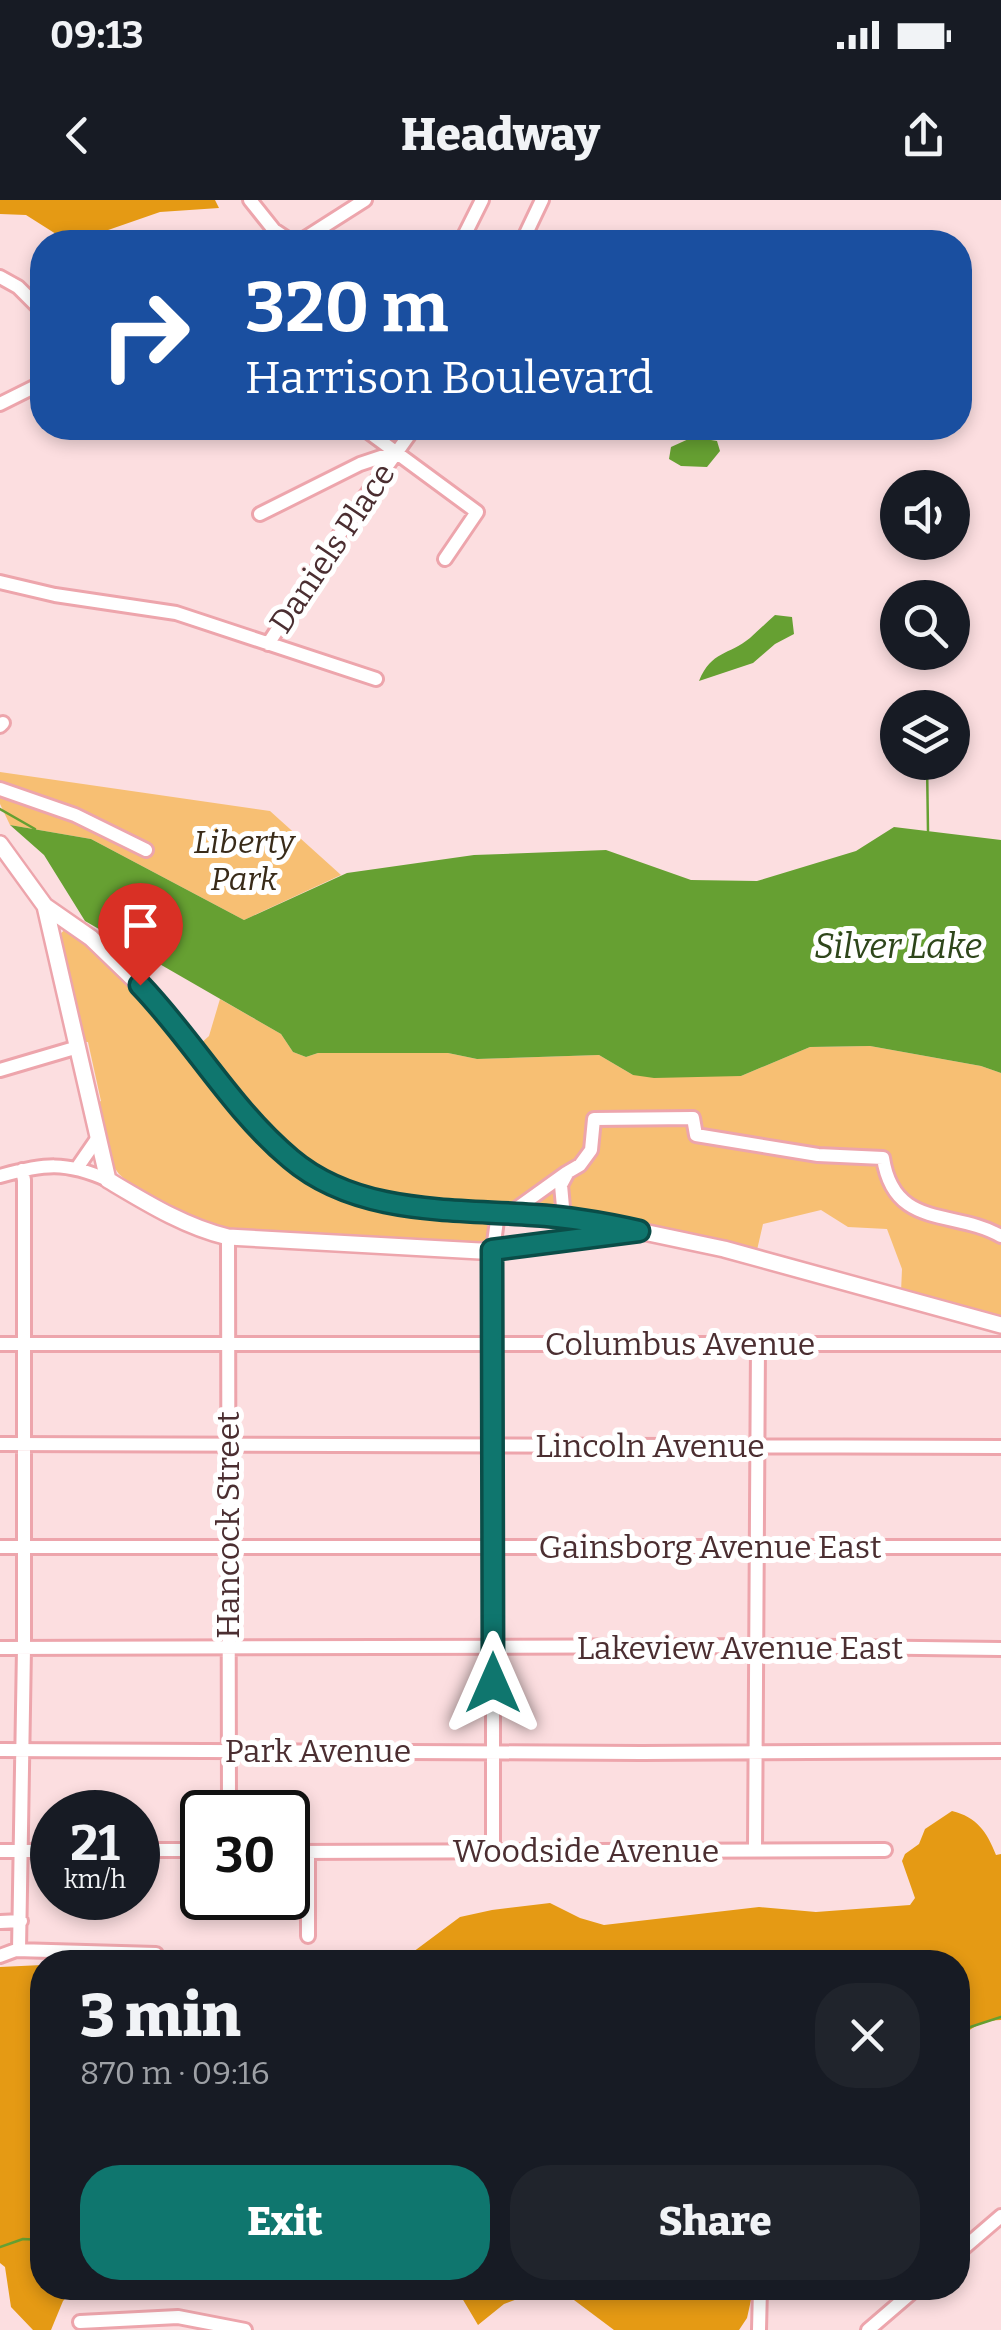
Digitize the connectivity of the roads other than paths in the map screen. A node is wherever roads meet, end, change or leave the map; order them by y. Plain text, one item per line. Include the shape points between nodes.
1 (250, 200) edge
2 (365, 200) edge
3 (482, 200) edge
4 (542, 200) edge
5 (274, 230) edge
6 (316, 230) edge
7 (468, 230) edge
8 (528, 230) edge
9 (0, 277) edge
10 (30, 299) edge
11 (30, 389) edge
12 (0, 404) edge
13 (380, 440) edge
14 (405, 440) edge
15 (396, 452) junction
16 (260, 514) dead end
17 (445, 559) dead end
18 (0, 582) edge
19 (268, 644) junction
20 (376, 678) dead end
21 (0, 789) edge
22 (0, 844) edge
23 (146, 850) dead end
24 (45, 906) junction
25 (78, 1047) junction
26 (0, 1070) edge
27 (96, 1138) junction
28 (77, 1168) junction
29 (22, 1170) junction
30 (568, 1172) junction
31 (0, 1176) edge
32 (108, 1180) junction
33 (503, 1214) junction
34 (564, 1218) junction
35 (639, 1231) junction
36 (1001, 1236) edge
37 (228, 1237) junction
38 (492, 1250) junction
39 (1001, 1325) edge
40 (228, 1342) junction
41 (0, 1344) edge
42 (24, 1344) junction
43 (493, 1344) junction
44 (758, 1344) junction
45 (1001, 1344) edge
46 (0, 1444) edge
47 (24, 1445) junction
48 (228, 1445) junction
49 (493, 1445) junction
50 (757, 1446) junction
51 (1001, 1446) edge
52 (24, 1546) junction
53 (0, 1547) edge
54 (228, 1547) junction
55 (493, 1547) junction
56 (757, 1547) junction
57 (1001, 1547) edge
58 (757, 1646) junction
59 (0, 1648) edge
60 (24, 1648) junction
61 (228, 1649) junction
62 (493, 1649) junction
63 (1001, 1649) edge
64 (0, 1750) edge
65 (24, 1750) junction
66 (1001, 1750) edge
67 (228, 1751) junction
68 (493, 1751) junction
69 (756, 1752) junction
70 (229, 1790) edge
71 (755, 1850) junction
72 (885, 1850) dead end
73 (0, 1851) edge
74 (22, 1851) junction
75 (30, 1851) edge
76 (310, 1852) edge
77 (493, 1852) junction
78 (308, 1920) edge
79 (0, 1922) edge
80 (21, 1922) junction
81 (308, 1936) dead end
82 (19, 1950) junction
83 (30, 1950) edge
84 (0, 1956) edge
85 (1001, 2216) edge
86 (970, 2243) edge
87 (760, 2300) edge
88 (903, 2300) edge
89 (80, 2322) dead end
90 (193, 2325) edge
91 (245, 2330) edge
92 (759, 2330) edge
93 (868, 2330) edge

1 - 5 street
2 - 6 street
3 - 7 street
4 - 8 street
9 - 10 street
11 - 12 street
13 - 15 street
14 - 15 street, Daniels Place
15 - 16 street
15 - 17 street via 477,512
15 - 19 street, Daniels Place
18 - 19 street via 176,613
19 - 20 street
21 - 23 street
22 - 24 main road
24 - 25 main road
24 - 33 main road via 122,966 248,1117 301,1168 337,1188 386,1202
25 - 26 street
25 - 27 main road
27 - 28 street
27 - 32 main road
28 - 29 street
28 - 32 street
29 - 31 street
29 - 42 street
30 - 33 street
30 - 34 street via 560,1194
30 - 36 street via 591,1150 594,1119 693,1118 696,1135 818,1155 884,1158 893,1190 906,1204
32 - 37 main road
33 - 34 main road
33 - 38 street
34 - 35 main road
35 - 38 main road
35 - 39 main road
37 - 38 main road
37 - 40 street, Hancock Street
38 - 43 street
40 - 42 street, Columbus Avenue
40 - 43 street, Columbus Avenue
40 - 48 street, Hancock Street
41 - 42 street, Columbus Avenue
42 - 47 street
43 - 44 street, Columbus Avenue
43 - 49 street
44 - 45 street, Columbus Avenue
44 - 50 street
46 - 47 street, Lincoln Avenue
47 - 48 street, Lincoln Avenue
47 - 52 street
48 - 49 street, Lincoln Avenue
48 - 54 street, Hancock Street
49 - 50 street, Lincoln Avenue
49 - 55 street
50 - 51 street, Lincoln Avenue
50 - 56 street
52 - 53 street, Gainsborg Avenue East
52 - 54 street, Gainsborg Avenue East
52 - 60 street
54 - 55 street, Gainsborg Avenue East
54 - 61 street, Hancock Street
55 - 56 street, Gainsborg Avenue East
55 - 62 street
56 - 57 street, Gainsborg Avenue East
56 - 58 street
58 - 62 street, Lakeview Avenue East
58 - 63 street, Lakeview Avenue East
58 - 69 street
59 - 60 street, Lakeview Avenue East
60 - 61 street, Lakeview Avenue East
60 - 65 street
61 - 62 street, Lakeview Avenue East
61 - 67 street, Hancock Street
62 - 68 street
64 - 65 street, Park Avenue
65 - 67 street, Park Avenue
65 - 74 street
66 - 69 street, Park Avenue
67 - 68 street, Park Avenue
67 - 70 street, Hancock Street
68 - 69 street, Park Avenue
68 - 77 street
69 - 71 street
71 - 72 street, Woodside Avenue
71 - 77 street, Woodside Avenue
73 - 74 street
74 - 75 street
74 - 80 street
76 - 77 street, Woodside Avenue
78 - 81 street
79 - 80 street
80 - 82 street
82 - 83 street
82 - 84 street
85 - 86 street
87 - 92 street
88 - 93 street
89 - 90 street via 149,2316
90 - 91 street

